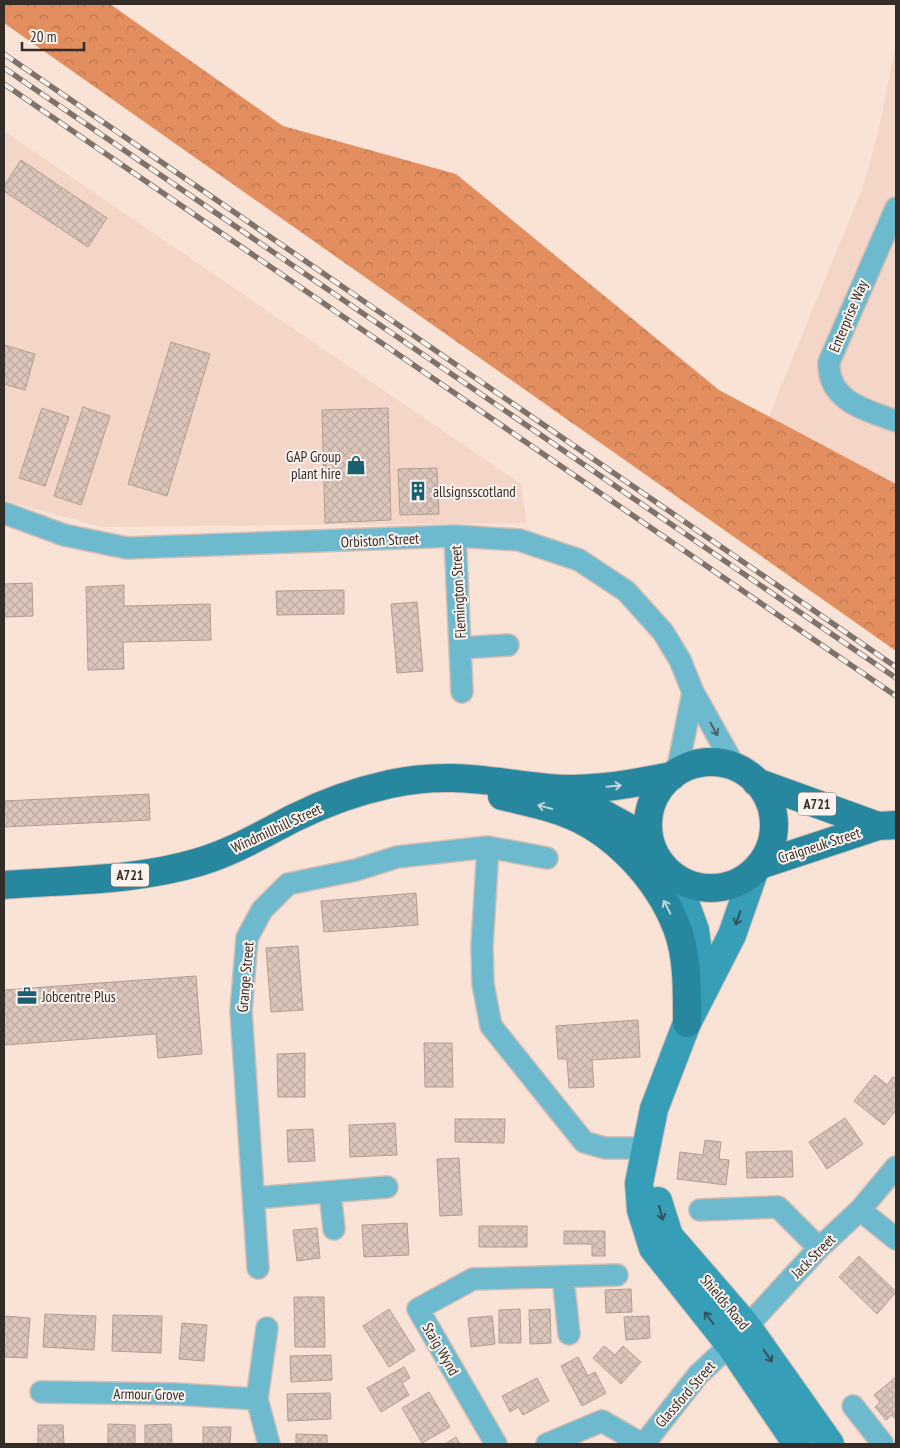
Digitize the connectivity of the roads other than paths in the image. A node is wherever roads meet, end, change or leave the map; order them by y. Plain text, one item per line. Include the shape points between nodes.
1 (896, 208) edge
2 (896, 421) edge
3 (4, 513) edge
4 (455, 536) junction
5 (508, 645) dead end
6 (461, 648) junction
7 (462, 692) dead end
8 (693, 692) junction
9 (674, 774) junction
10 (745, 774) junction
11 (420, 779) junction
12 (548, 788) junction
13 (887, 826) edge
14 (649, 839) junction
15 (488, 847) junction
16 (547, 858) dead end
17 (757, 868) junction
18 (676, 878) junction
19 (4, 885) edge
20 (703, 988) junction
21 (687, 1022) junction
22 (647, 1148) junction
23 (896, 1166) edge
24 (387, 1187) dead end
25 (330, 1192) junction
26 (254, 1198) junction
27 (700, 1210) dead end
28 (860, 1210) junction
29 (334, 1229) dead end
30 (896, 1239) edge
31 (819, 1248) junction
32 (258, 1268) dead end
33 (617, 1275) dead end
34 (563, 1277) junction
35 (267, 1328) dead end
36 (569, 1334) dead end
37 (738, 1335) junction
38 (41, 1392) dead end
39 (257, 1398) junction
40 (853, 1406) dead end
41 (269, 1444) edge
42 (496, 1444) edge
43 (547, 1444) edge
44 (643, 1444) edge
45 (797, 1444) edge
46 (830, 1444) edge
47 (883, 1444) edge

1 - 2 street, Enterprise Way via 829,362 828,372 833,385 848,403
3 - 4 street, Orbiston Street via 64,535 126,548
4 - 6 street, Flemington Street
4 - 8 street, Orbiston Street via 519,540 579,560 626,592 663,632 680,660
5 - 6 street, Flemington Street
6 - 7 street, Flemington Street
8 - 9 street
8 -> 10 street, Orbiston Street
9 - 10 main road via 696,764 715,762
12 -> 9 main road, Windmillhill Street / A721 via 620,786
9 - 14 main road via 651,804
10 - 13 main road, Craigneuk Street / A721
10 - 17 main road via 765,794 772,808 774,823 768,852
11 - 12 main road, Windmillhill Street / A721 via 472,777
11 - 19 main road, Windmillhill Street / A721 via 343,798 296,817 251,842 199,862 145,874
21 -> 11 main road via 686,976 678,928 648,878 616,843 565,813
12 - 14 main road, Windmillhill Street / A721
13 - 17 main road, Craigneuk Street / A721
14 - 18 main road via 659,861
15 - 16 street, Grange Street
15 - 22 street via 482,946 483,984 491,1026 584,1142 605,1148
15 - 26 street, Grange Street via 397,857 356,870 288,884 262,910 247,938 241,1011
17 - 18 main road via 736,883 716,888 696,887
17 -> 20 main road, Shields Road via 732,935
18 - 20 main road via 695,930
20 - 21 main road, Shields Road
21 - 22 main road, Shields Road via 654,1109
22 - 37 main road, Shields Road via 669,1236
23 - 28 street, Jack Street
24 - 25 street
25 - 26 street
25 - 29 street
26 - 32 street, Grange Street
27 - 31 street via 778,1207
28 - 30 street
28 - 31 street, Jack Street
31 - 37 street, Jack Street
33 - 34 street, Staig Wynd
34 - 36 street
34 - 42 street, Staig Wynd via 472,1279 418,1309
35 - 39 street
37 - 44 street, Glassford Street via 698,1375
37 - 45 main road, Shields Road
37 -> 46 main road, Shields Road
38 - 39 street, Armour Grove
39 - 41 street
40 - 47 street
43 - 44 street via 602,1421

